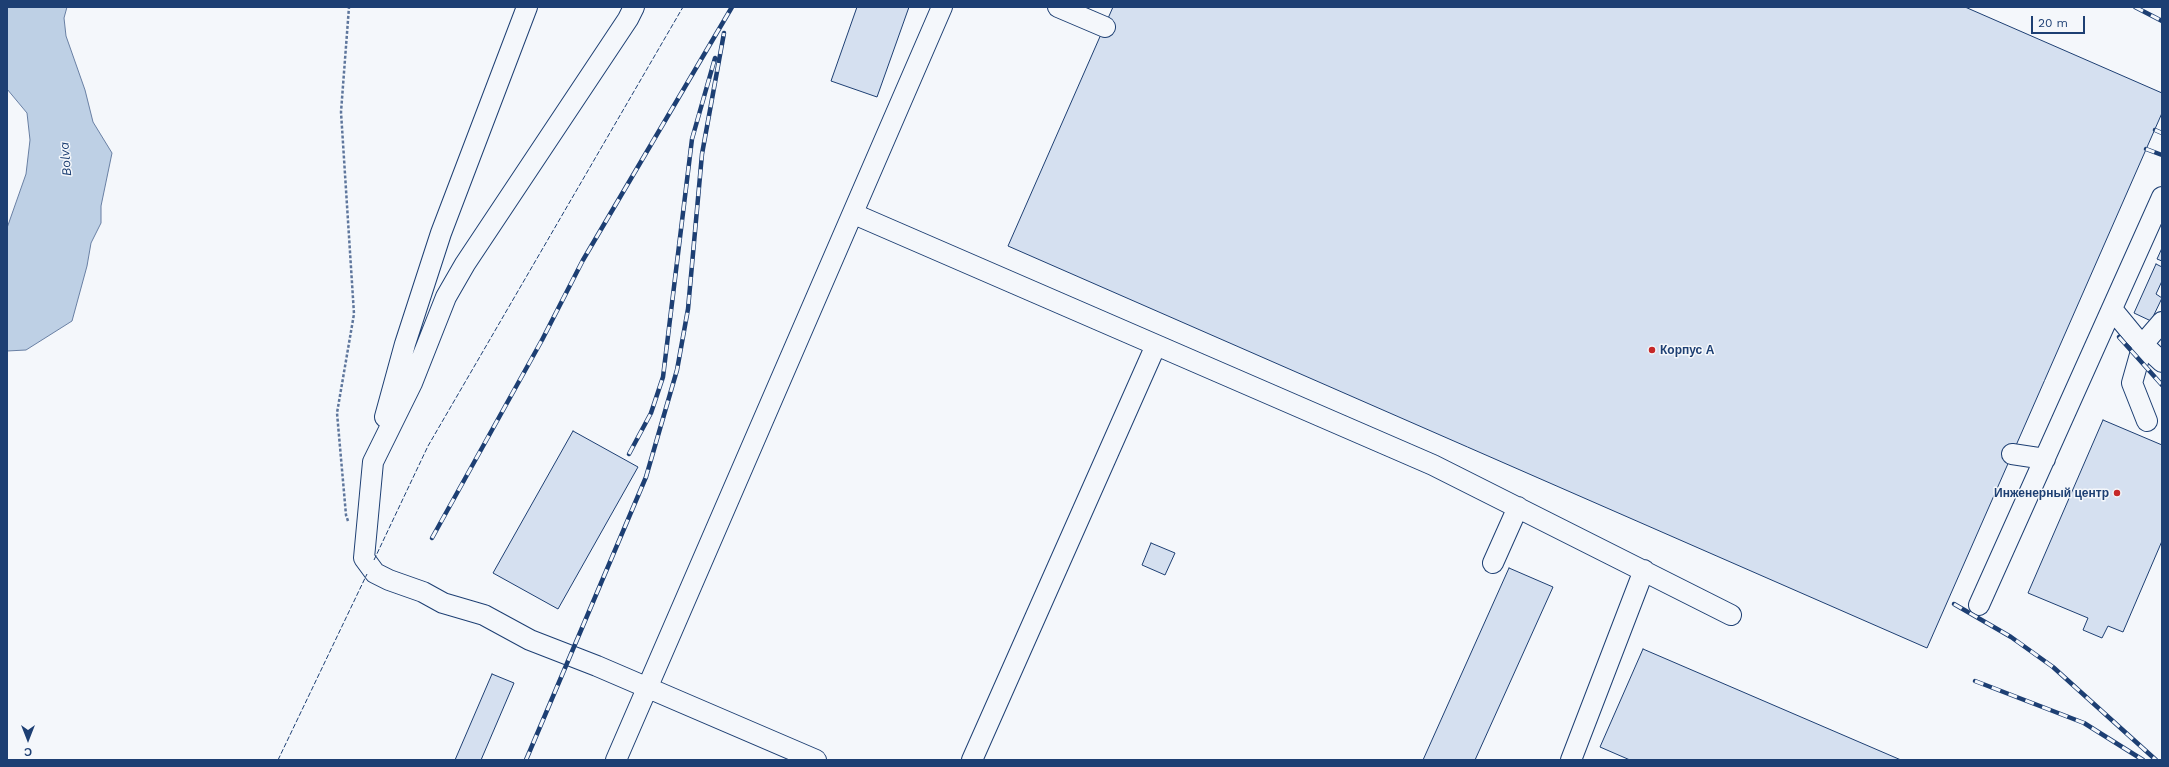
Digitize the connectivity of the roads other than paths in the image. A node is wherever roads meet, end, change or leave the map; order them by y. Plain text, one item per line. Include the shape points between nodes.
1 (527, 7) edge
2 (634, 7) edge
3 (942, 7) edge
4 (1058, 7) edge
5 (1104, 27) dead end
6 (2162, 197) edge
7 (854, 214) junction
8 (2112, 309) junction
9 (2162, 322) edge
10 (2143, 344) junction
11 (1156, 345) junction
12 (2162, 362) edge
13 (2147, 421) dead end
14 (2012, 454) dead end
15 (2045, 459) junction
16 (373, 462) junction
17 (1518, 507) junction
18 (1493, 563) dead end
19 (1644, 570) junction
20 (1979, 605) dead end
21 (1731, 615) dead end
22 (648, 688) junction
23 (616, 760) edge
24 (816, 760) edge
25 (972, 760) edge
26 (1571, 760) edge

1 - 16 lane via 441,233 405,344
2 - 16 lane via 465,264 446,297 412,383
3 - 7 lane
4 - 5 lane
6 - 8 lane
7 - 11 lane
7 - 22 lane
8 - 10 lane
8 - 15 lane
9 - 10 lane
10 - 12 lane
10 - 13 lane via 2132,383
11 - 17 lane via 1433,465
11 - 25 lane
14 - 15 lane
15 - 20 lane
16 - 22 lane via 364,558 375,573 443,603 484,615 530,640
17 - 18 lane
17 - 19 lane
19 - 21 lane
19 - 26 lane
22 - 23 lane
22 - 24 lane

